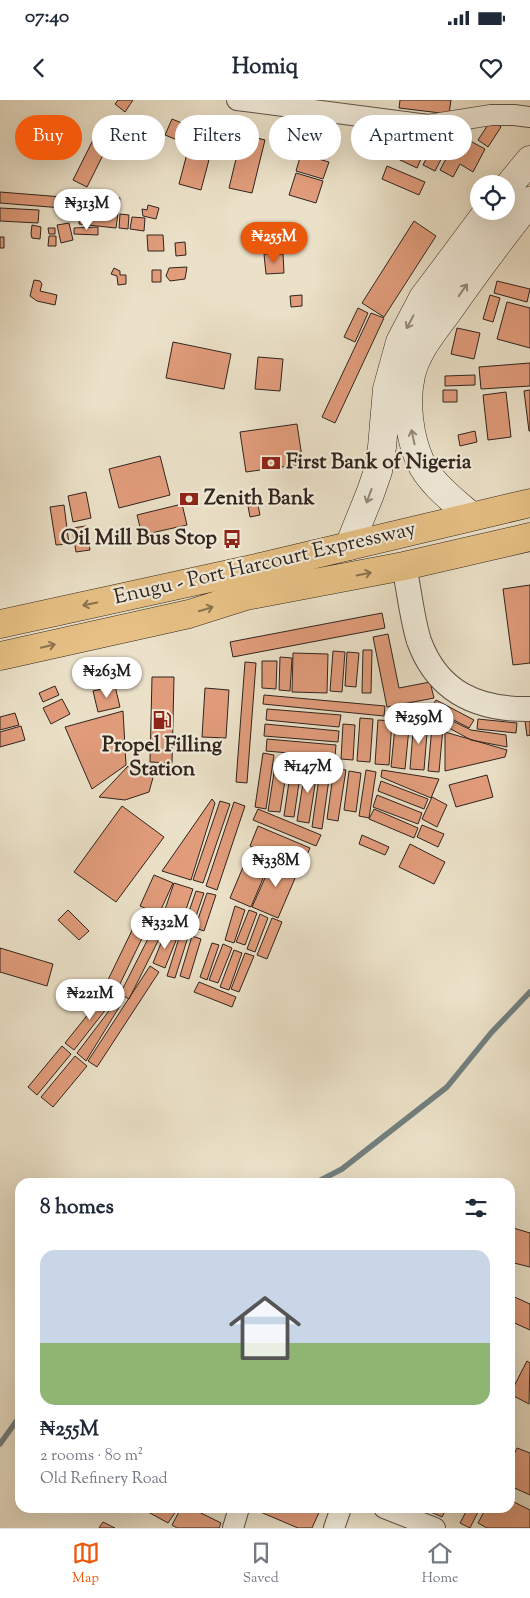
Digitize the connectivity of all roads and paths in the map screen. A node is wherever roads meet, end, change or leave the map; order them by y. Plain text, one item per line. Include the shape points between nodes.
1 (236, 100) edge
2 (530, 117) edge
3 (530, 160) edge
4 (515, 178) edge
5 (530, 200) edge
6 (481, 220) edge
7 (530, 503) edge
8 (471, 516) junction
9 (530, 537) edge
10 (349, 546) junction
11 (404, 566) junction
12 (0, 624) edge
13 (0, 656) edge
14 (530, 709) edge
15 (238, 1513) edge
16 (339, 1513) edge
17 (397, 1513) edge
18 (233, 1528) edge
19 (334, 1528) edge
20 (435, 1528) edge

1 - 2 street via 428,125 491,115
3 - 4 main road
8 -> 5 main road via 441,491 420,462 412,437 408,400 411,376 419,352
6 -> 10 main road via 422,298 400,342 387,389 378,471
7 - 8 highway, Enugu - Port Harcourt Expressway
8 - 10 highway, Enugu - Port Harcourt Expressway
9 - 11 highway, Enugu - Port Harcourt Expressway
10 -> 12 highway, Enugu - Port Harcourt Expressway
13 -> 11 highway, Enugu - Port Harcourt Expressway via 189,614 246,596
11 - 14 street via 419,639 436,674 460,694 482,705
15 - 18 street
16 - 19 street
17 - 20 street

